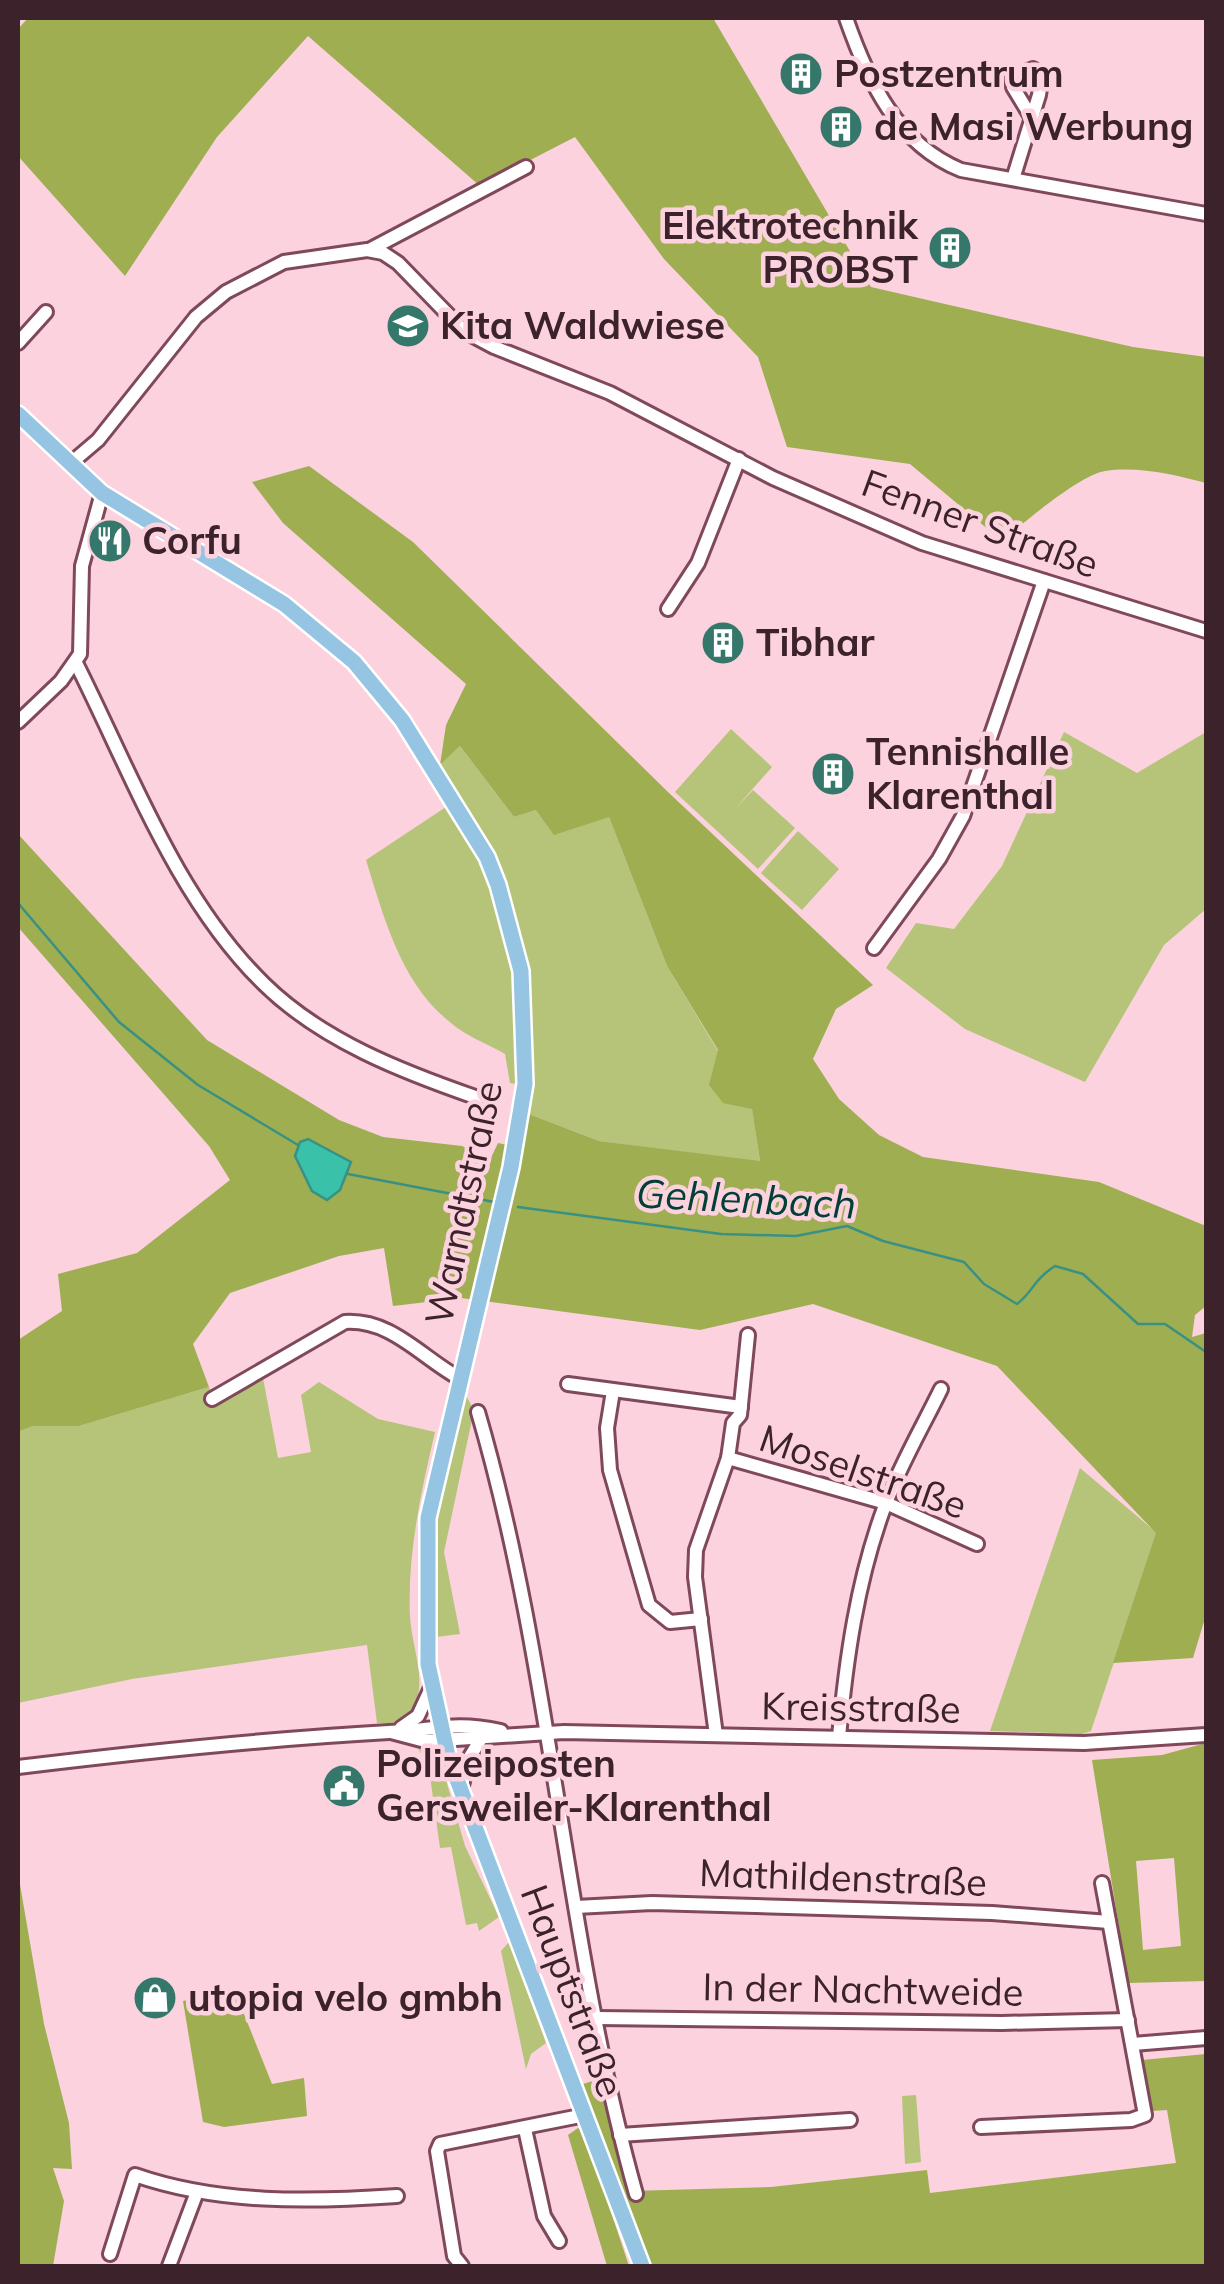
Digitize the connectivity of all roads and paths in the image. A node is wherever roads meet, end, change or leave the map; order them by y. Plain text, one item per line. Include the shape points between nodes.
1 (846, 18) edge
2 (1030, 115) dead end
3 (526, 168) dead end
4 (1013, 180) junction
5 (1206, 214) edge
6 (367, 250) junction
7 (46, 312) dead end
8 (18, 344) edge
9 (18, 414) edge
10 (739, 460) junction
11 (70, 463) junction
12 (102, 493) junction
13 (1044, 582) junction
14 (668, 608) dead end
15 (1206, 631) edge
16 (76, 664) junction
17 (18, 722) edge
18 (874, 948) dead end
19 (478, 1098) dead end
20 (748, 1334) dead end
21 (459, 1378) junction
22 (568, 1384) dead end
23 (941, 1389) dead end
24 (613, 1391) junction
25 (212, 1399) dead end
26 (741, 1407) junction
27 (478, 1412) dead end
28 (728, 1458) junction
29 (886, 1503) junction
30 (977, 1544) dead end
31 (700, 1619) junction
32 (432, 1688) junction
33 (393, 1732) junction
34 (441, 1732) junction
35 (514, 1733) junction
36 (547, 1733) junction
37 (716, 1735) junction
38 (482, 1736) junction
39 (1206, 1736) edge
40 (839, 1737) junction
41 (18, 1767) edge
42 (461, 1790) junction
43 (1102, 1884) dead end
44 (576, 1907) junction
45 (1108, 1922) junction
46 (596, 2018) junction
47 (1128, 2020) junction
48 (1206, 2038) edge
49 (1133, 2044) junction
50 (585, 2116) junction
51 (850, 2120) dead end
52 (981, 2127) dead end
53 (525, 2129) junction
54 (620, 2134) junction
55 (197, 2192) junction
56 (636, 2194) dead end
57 (397, 2196) dead end
58 (559, 2241) dead end
59 (110, 2254) dead end
60 (169, 2266) edge
61 (462, 2266) edge
62 (642, 2266) edge

1 - 4 street via 879,91 912,142 961,170
2 - 4 street
3 - 6 street
4 - 5 street
6 - 10 street, Fenner Straße via 398,264 464,331 610,393
6 - 11 street via 284,262 226,292 186,328 98,440
7 - 8 street
9 - 11 main road, Warndtstraße
10 - 13 street, Fenner Straße via 922,543
10 - 14 street via 698,563
11 - 12 main road, Warndtstraße
12 - 16 street via 82,566
12 - 21 main road, Warndtstraße via 284,604 354,662 402,720 498,885 521,970 528,1048 511,1167
13 - 15 street, Fenner Straße
13 - 18 street via 963,816
16 - 17 street
16 - 19 street via 188,886 239,956 296,1010 342,1040 452,1081
20 - 26 street
21 - 25 street via 389,1330 361,1320 345,1322
21 - 32 main road, Warndtstraße via 428,1518 425,1627
22 - 24 street
23 - 29 street
24 - 26 street
24 - 31 street via 610,1470 649,1605 670,1622
26 - 28 street
27 - 36 street
28 - 29 street, Moselstraße
28 - 31 street via 696,1550
29 - 30 street, Moselstraße
29 - 40 street via 860,1591
31 - 37 street
32 - 33 street via 418,1716
32 - 34 main road, Warndtstraße
33 - 34 street, Kreisstraße via 424,1742
33 - 41 street, Kreisstraße via 284,1736
34 - 35 street, Kreisstraße via 460,1722
34 - 38 street, Kreisstraße
34 - 42 main road, Hauptstraße
35 - 36 street, Kreisstraße
35 - 38 street, Kreisstraße
36 - 37 street, Kreisstraße
36 - 44 street
37 - 40 street, Kreisstraße
38 - 42 street
39 - 40 street, Kreisstraße via 1136,1743
42 - 50 main road, Hauptstraße
43 - 45 street
44 - 45 street, Mathildenstraße via 652,1902
44 - 46 street
45 - 47 street
46 - 47 street, In der Nachtweide
46 - 54 street
47 - 49 street
48 - 49 street
49 - 52 street via 1145,2115
50 - 53 street
50 - 62 main road, Hauptstraße
51 - 54 street
53 - 58 street via 544,2216
53 - 61 street via 446,2142 437,2151 454,2256
54 - 56 street
55 - 57 street
55 - 59 street via 135,2175
55 - 60 street

